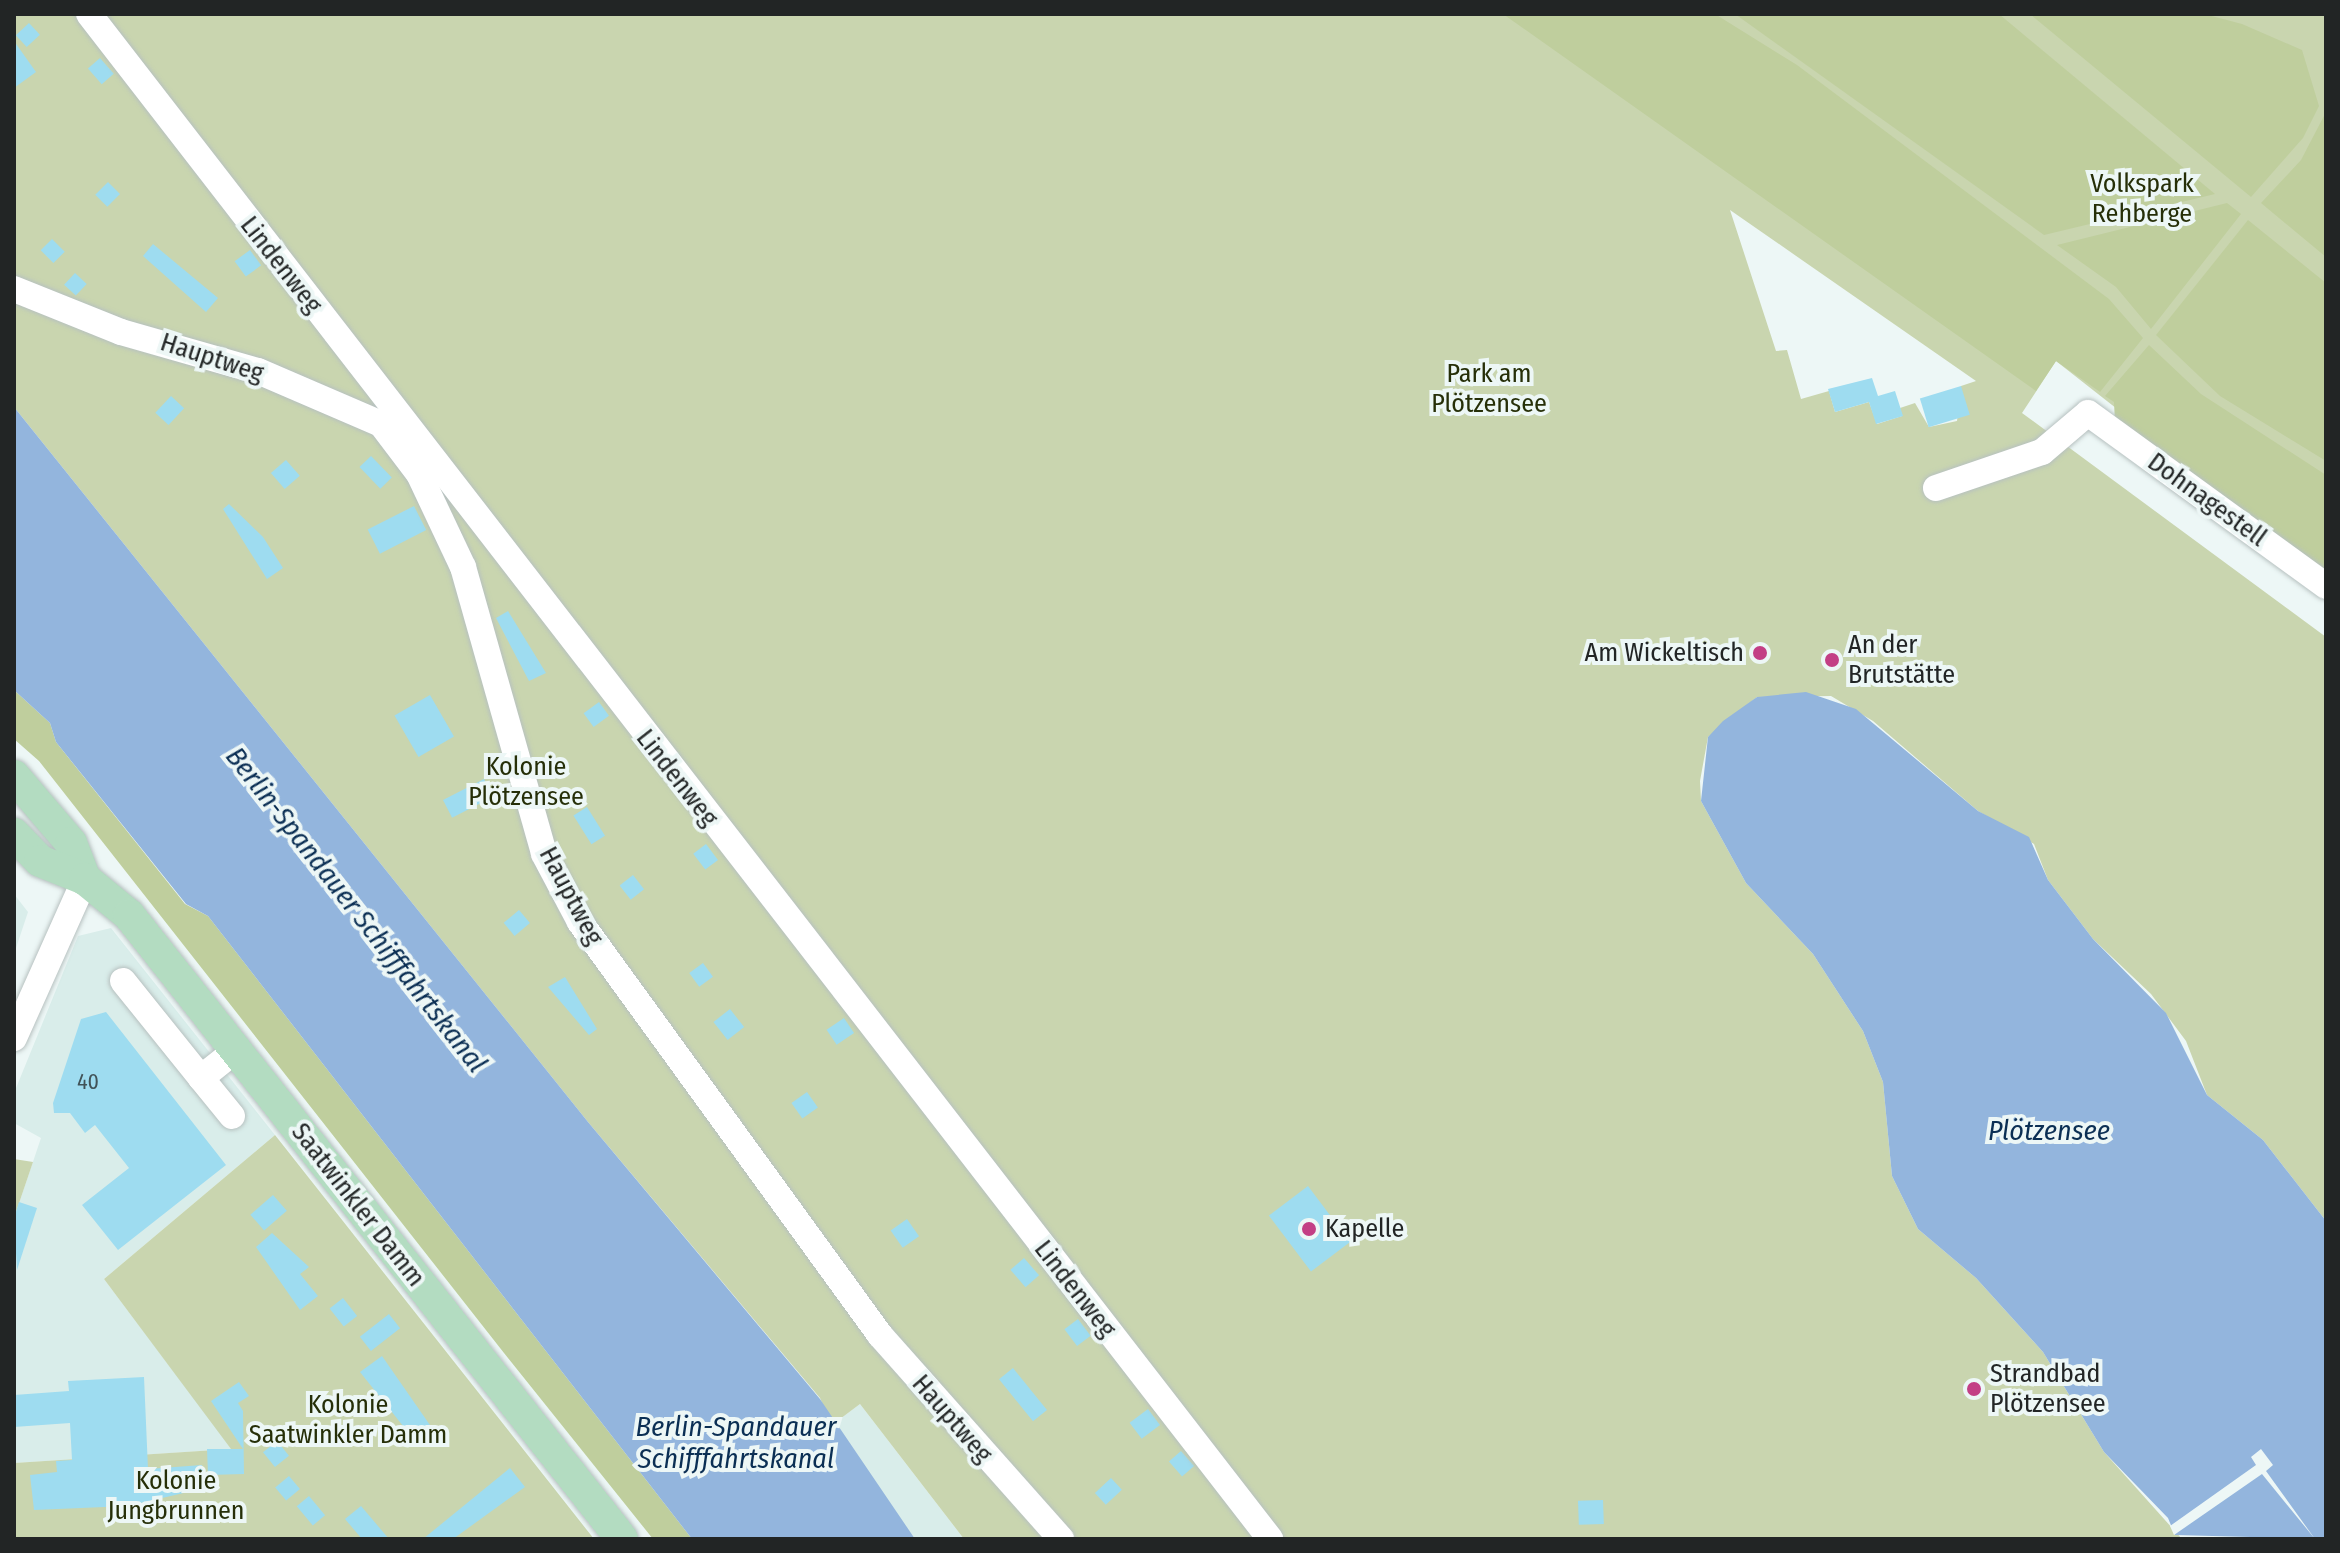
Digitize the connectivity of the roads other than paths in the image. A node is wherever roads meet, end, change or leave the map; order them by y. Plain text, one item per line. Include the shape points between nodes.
1 (89, 14) edge
2 (14, 289) edge
3 (427, 469) junction
4 (1936, 488) dead end
5 (2326, 586) edge
6 (14, 776) edge
7 (14, 834) edge
8 (85, 879) junction
9 (123, 981) dead end
10 (14, 1038) edge
11 (236, 1050) junction
12 (201, 1078) junction
13 (232, 1116) dead end
14 (622, 1539) edge
15 (1061, 1539) edge
16 (1270, 1539) edge

1 - 3 street, Lindenweg
2 - 3 street, Hauptweg via 343,406 381,424
3 - 15 street, Hauptweg via 463,567 544,854 580,922 880,1335
3 - 16 street, Lindenweg
4 - 5 street, Dohnagestell via 2042,452 2088,413
6 - 8 main road, Saatwinkler Damm via 71,843
7 - 8 main road, Saatwinkler Damm via 57,873
8 - 10 street
8 - 11 main road, Saatwinkler Damm via 129,915
9 - 12 street
11 - 12 street
11 - 14 main road, Saatwinkler Damm
12 - 13 street

